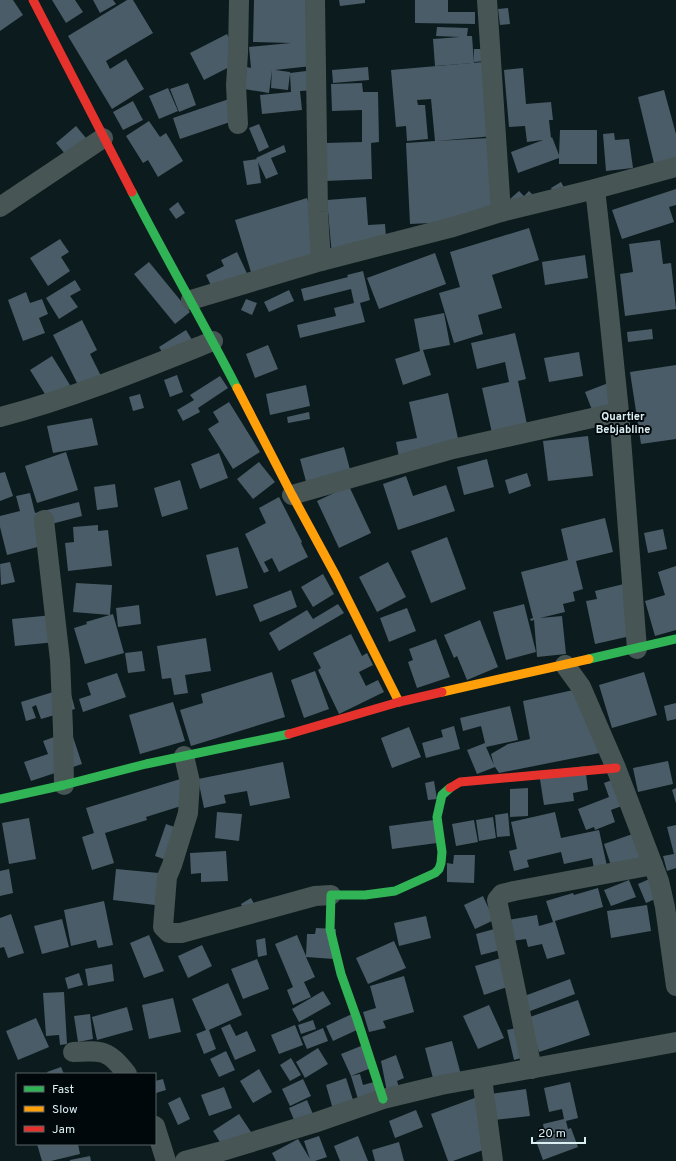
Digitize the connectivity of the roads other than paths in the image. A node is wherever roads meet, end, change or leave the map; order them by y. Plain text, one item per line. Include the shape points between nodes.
1 (33, 0) edge
2 (240, 0) edge
3 (315, 0) edge
4 (487, 0) edge
5 (238, 124) dead end
6 (103, 138) junction
7 (676, 168) edge
8 (595, 189) junction
9 (0, 207) edge
10 (501, 212) junction
11 (320, 261) junction
12 (191, 300) junction
13 (213, 341) junction
14 (619, 412) junction
15 (0, 417) edge
16 (292, 495) junction
17 (44, 520) dead end
18 (676, 639) edge
19 (637, 649) junction
20 (565, 665) junction
21 (399, 702) junction
22 (184, 756) junction
23 (616, 768) junction
24 (64, 785) junction
25 (0, 799) edge
26 (653, 865) junction
27 (668, 885) edge
28 (331, 895) junction
29 (676, 986) edge
30 (676, 1042) edge
31 (73, 1052) dead end
32 (532, 1069) junction
33 (126, 1073) edge
34 (482, 1078) junction
35 (383, 1099) junction
36 (156, 1129) edge
37 (166, 1161) edge
38 (185, 1161) edge
39 (493, 1161) edge

1 - 6 street
2 - 5 street via 236,85
3 - 11 street
4 - 10 street
6 - 9 street
6 - 12 street
7 - 8 street
8 - 10 street
8 - 14 street
10 - 11 street
11 - 12 street
12 - 13 street
13 - 15 street via 88,390
13 - 16 street
14 - 16 street via 453,449
14 - 19 street
16 - 21 street
17 - 24 street via 60,660
18 - 19 street
19 - 20 street
20 - 21 street
20 - 23 street via 581,687
21 - 22 street via 287,734
22 - 24 street
22 - 28 street via 190,782 190,797 186,819 167,877 163,927 169,933 181,933 315,896
23 - 26 street
23 - 28 street via 460,782 442,795 437,817 442,852 439,869 435,873 395,891 365,895
24 - 25 street
26 - 27 street
26 - 32 street via 514,891 502,894 497,900
27 - 29 street via 665,908
28 - 35 street via 330,929 341,974
30 - 32 street
31 - 33 street via 105,1052
32 - 34 street
34 - 35 street
34 - 39 street
35 - 38 street
36 - 37 street

